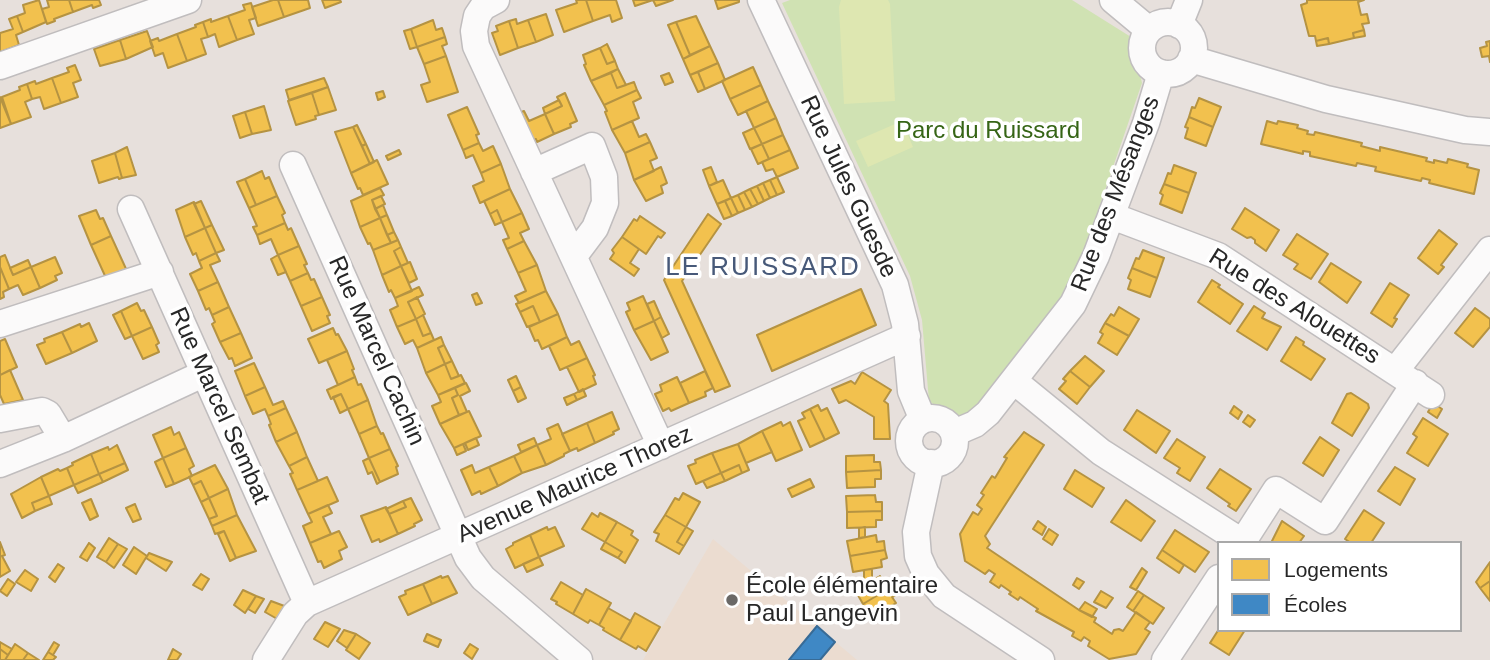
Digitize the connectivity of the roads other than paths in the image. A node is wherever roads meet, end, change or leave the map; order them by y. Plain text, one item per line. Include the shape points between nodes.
1 (188, 0) edge
2 (496, 0) edge
3 (761, 0) edge
4 (1113, 0) edge
5 (1189, 0) edge
6 (1179, 25) junction
7 (1149, 30) junction
8 (1191, 59) junction
9 (0, 66) edge
10 (1161, 73) junction
11 (1477, 131) edge
12 (1490, 142) edge
13 (293, 165) dead end
14 (534, 172) junction
15 (131, 209) dead end
16 (1112, 216) junction
17 (1490, 250) edge
18 (575, 256) junction
19 (160, 272) junction
20 (0, 324) edge
21 (907, 336) junction
22 (205, 373) junction
23 (1014, 382) junction
24 (1414, 383) junction
25 (0, 419) edge
26 (923, 420) junction
27 (954, 433) junction
28 (62, 439) junction
29 (661, 446) junction
30 (931, 463) junction
31 (0, 464) edge
32 (458, 538) junction
33 (1239, 541) edge
34 (1243, 541) edge
35 (1217, 581) edge
36 (307, 603) junction
37 (266, 660) edge
38 (579, 660) edge
39 (1041, 660) edge
40 (1165, 660) edge

1 - 9 street
2 - 14 street via 479,11 474,39
3 - 21 street, Rue Jules Guesde via 892,278
4 - 7 street
5 - 6 street
6 - 7 street via 1163,23
6 - 8 street via 1192,40
7 - 10 street via 1143,53 1147,64
8 - 10 street via 1180,71
8 - 11 street via 1326,99
10 - 16 street, Rue des Mésanges
11 - 12 street
13 - 32 street, Rue Marcel Cachin
14 - 18 street
14 - 18 street via 592,146 604,177 605,203 596,228
15 - 19 street, Rue Marcel Sembat
16 - 23 street, Rue des Mésanges via 1073,304
16 - 24 street, Rue des Alouettes via 1217,256
17 - 24 street
18 - 29 street
19 - 20 street
19 - 22 street, Rue Marcel Sembat
21 - 26 street, Rue Jules Guesde via 911,391
21 - 29 street, Avenue Maurice Thorez
22 - 28 street
22 - 36 street, Rue Marcel Sembat
23 - 27 street, Rue des Mésanges via 981,419
23 - 33 street via 1101,452
24 - 34 street via 1325,522 1276,489
25 - 28 street via 42,411
26 - 27 street via 939,419
26 - 30 street via 912,430 910,443 918,458
27 - 30 street via 950,456
28 - 31 street
29 - 32 street, Avenue Maurice Thorez
30 - 39 street via 916,532 918,556 926,574 944,596
32 - 36 street, Avenue Maurice Thorez
32 - 38 street, Rue Marcel Cachin via 483,578
35 - 40 street
36 - 37 street, Avenue Maurice Thorez

